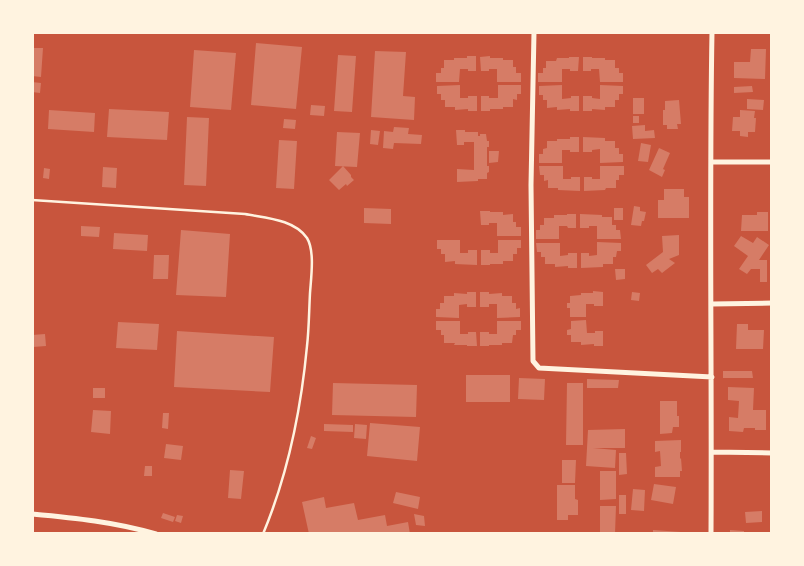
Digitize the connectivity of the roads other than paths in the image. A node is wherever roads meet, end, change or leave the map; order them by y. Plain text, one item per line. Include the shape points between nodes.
1 (534, 32) edge
2 (712, 32) edge
3 (711, 162) junction
4 (772, 162) edge
5 (32, 200) edge
6 (772, 303) edge
7 (712, 304) junction
8 (712, 377) junction
9 (712, 452) junction
10 (772, 453) edge
11 (32, 514) edge
12 (156, 534) edge
13 (263, 534) edge
14 (711, 534) edge

1 - 8 street via 531,185 533,361 539,368
2 - 3 street
3 - 4 street
3 - 7 street
5 - 13 lane via 245,214 291,225 308,239 311,264 307,346 297,424
6 - 7 street
7 - 8 street
8 - 9 street
9 - 10 street
9 - 14 street
11 - 12 street via 97,520

